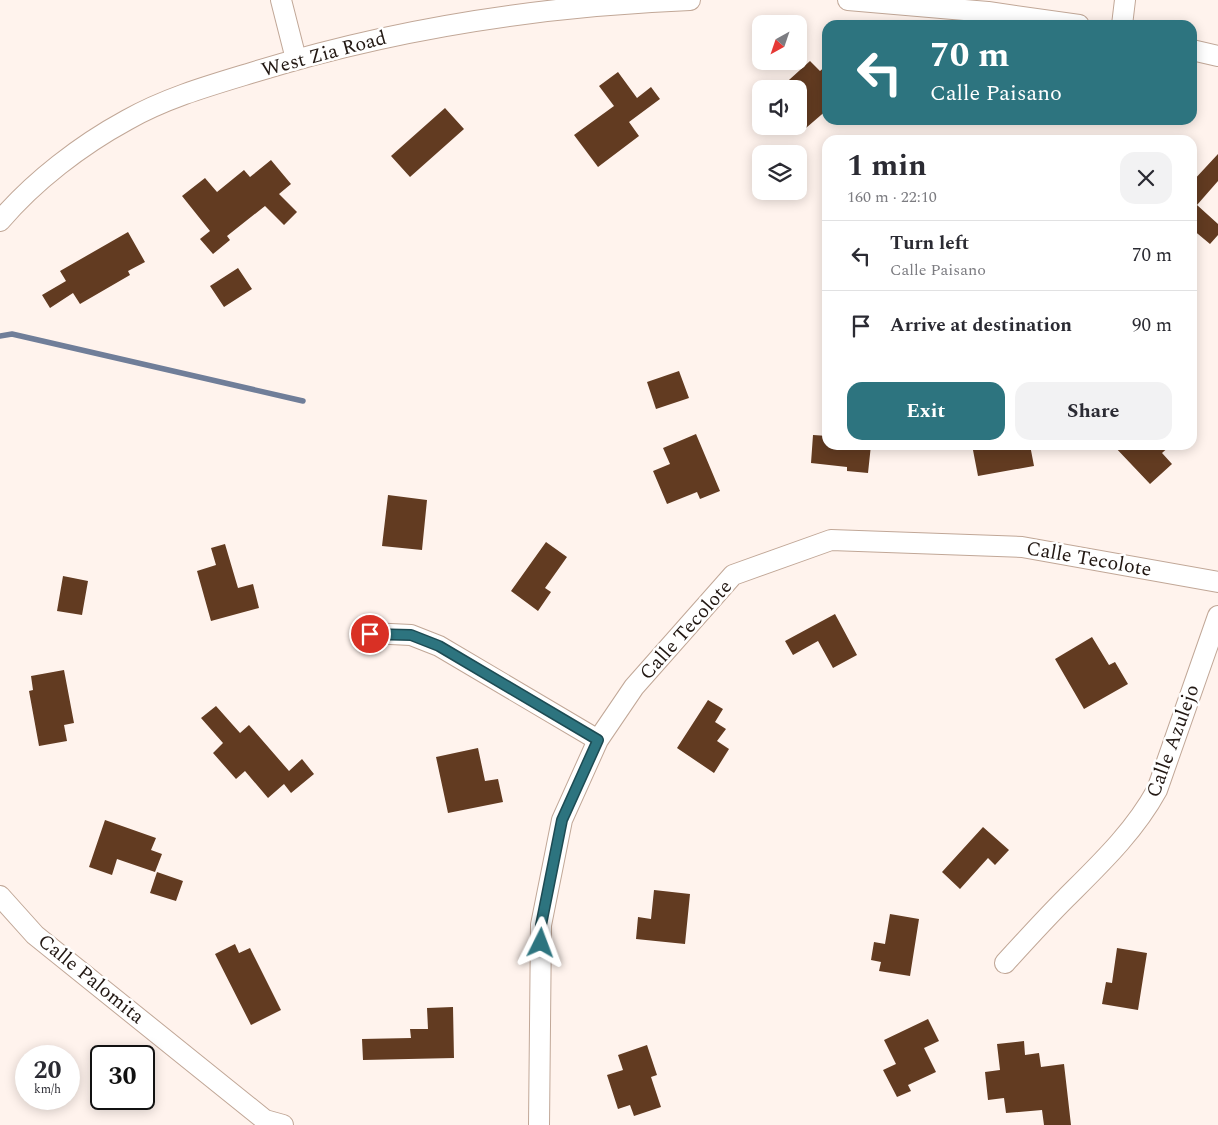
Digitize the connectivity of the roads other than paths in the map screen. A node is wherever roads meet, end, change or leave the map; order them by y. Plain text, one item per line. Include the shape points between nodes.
1 (281, 0) edge
2 (690, 0) edge
3 (848, 0) edge
4 (1125, 0) edge
5 (1044, 20) edge
6 (1123, 20) edge
7 (1197, 51) edge
8 (1218, 56) edge
9 (296, 59) junction
10 (0, 220) edge
11 (1218, 582) edge
12 (1218, 616) edge
13 (370, 634) dead end
14 (598, 740) junction
15 (0, 896) edge
16 (1005, 963) dead end
17 (284, 1125) edge
18 (539, 1125) edge

1 - 9 street
2 - 9 street, West Zia Road via 546,12 456,24
3 - 5 street
4 - 6 street
7 - 8 street
9 - 10 street, West Zia Road via 168,100 126,120 51,173
11 - 14 street, Calle Tecolote via 1022,547 831,540 733,576 634,687
12 - 16 street, Calle Azulejo via 1158,790 1145,812 1128,835
13 - 14 street via 411,635 439,646
14 - 18 street, Calle Tecolote via 562,820 541,925
15 - 17 street, Calle Palomita via 35,935 265,1120

